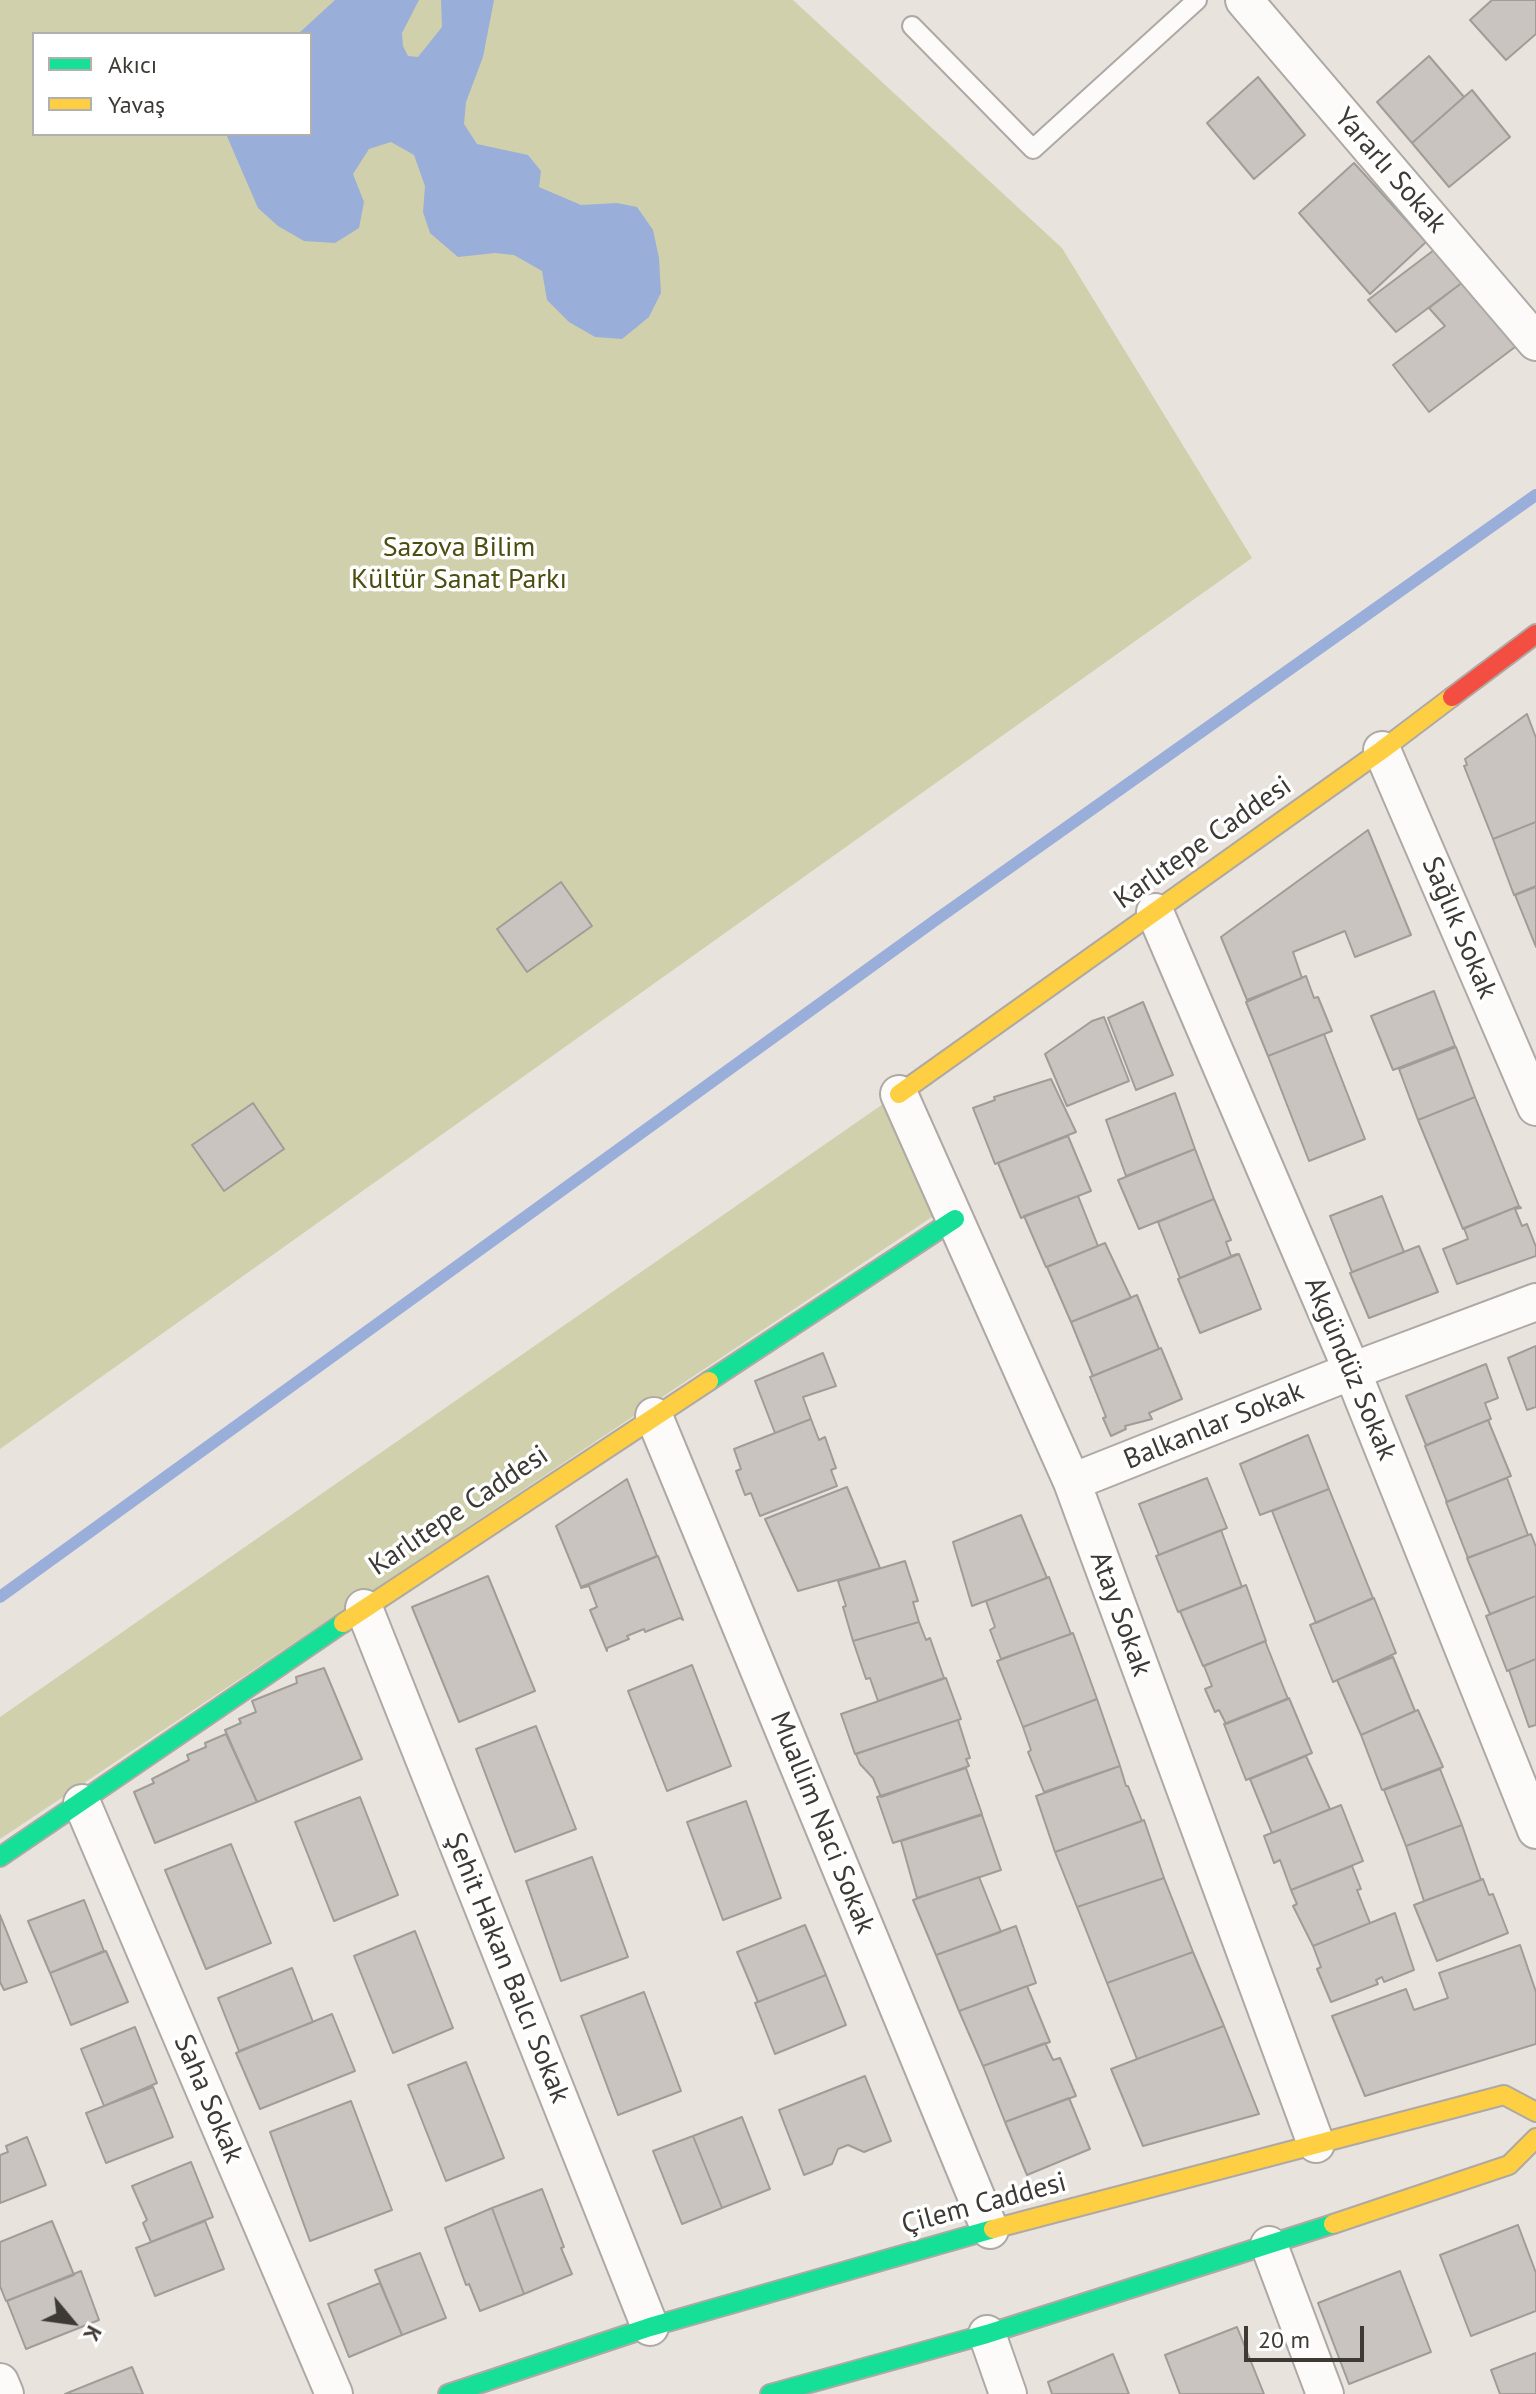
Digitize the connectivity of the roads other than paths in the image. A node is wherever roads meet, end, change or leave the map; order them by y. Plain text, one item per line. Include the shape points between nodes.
1 (1197, 0) edge
2 (1244, 0) edge
3 (912, 26) dead end
4 (1536, 342) edge
5 (1536, 634) edge
6 (1382, 750) junction
7 (1155, 912) junction
8 (899, 1094) joint
9 (1536, 1107) edge
10 (955, 1219) junction
11 (1536, 1302) edge
12 (1352, 1371) junction
13 (654, 1416) junction
14 (1072, 1482) junction
15 (364, 1608) junction
16 (82, 1803) junction
17 (1536, 1830) edge
18 (0, 1857) edge
19 (1536, 2112) edge
20 (1536, 2138) edge
21 (1316, 2144) junction
22 (990, 2230) junction
23 (1269, 2245) junction
24 (650, 2327) junction
25 (987, 2334) junction
26 (0, 2382) edge
27 (5, 2394) edge
28 (334, 2394) edge
29 (448, 2394) edge
30 (770, 2394) edge
31 (1008, 2394) edge
32 (1325, 2394) edge

1 - 3 lane via 1033,149
2 - 4 street, Yararlı Sokak
5 - 6 main road, Karlıtepe Caddesi
6 - 7 main road, Karlıtepe Caddesi
6 - 9 street, Sağlık Sokak
7 - 8 main road, Karlıtepe Caddesi
7 - 12 street, Akgündüz Sokak
8 - 10 street, Atay Sokak
10 - 13 main road, Karlıtepe Caddesi
10 - 14 street, Atay Sokak
11 - 12 street, Balkanlar Sokak
12 - 14 street, Balkanlar Sokak
12 - 17 street, Akgündüz Sokak
13 - 15 main road, Karlıtepe Caddesi
13 - 22 street, Muallim Naci Sokak
14 - 21 street, Atay Sokak
15 - 16 main road, Karlıtepe Caddesi
15 - 24 street, Şehit Hakan Balcı Sokak
16 - 18 main road, Karlıtepe Caddesi
16 - 28 street, Saha Sokak
19 - 21 main road, Çilem Caddesi via 1504,2095
20 - 23 main road via 1509,2165
21 - 22 main road, Çilem Caddesi
22 - 24 main road, Çilem Caddesi
23 - 25 main road
23 - 32 street
24 - 29 main road, Çilem Caddesi
25 - 30 main road
25 - 31 street
26 - 27 street

